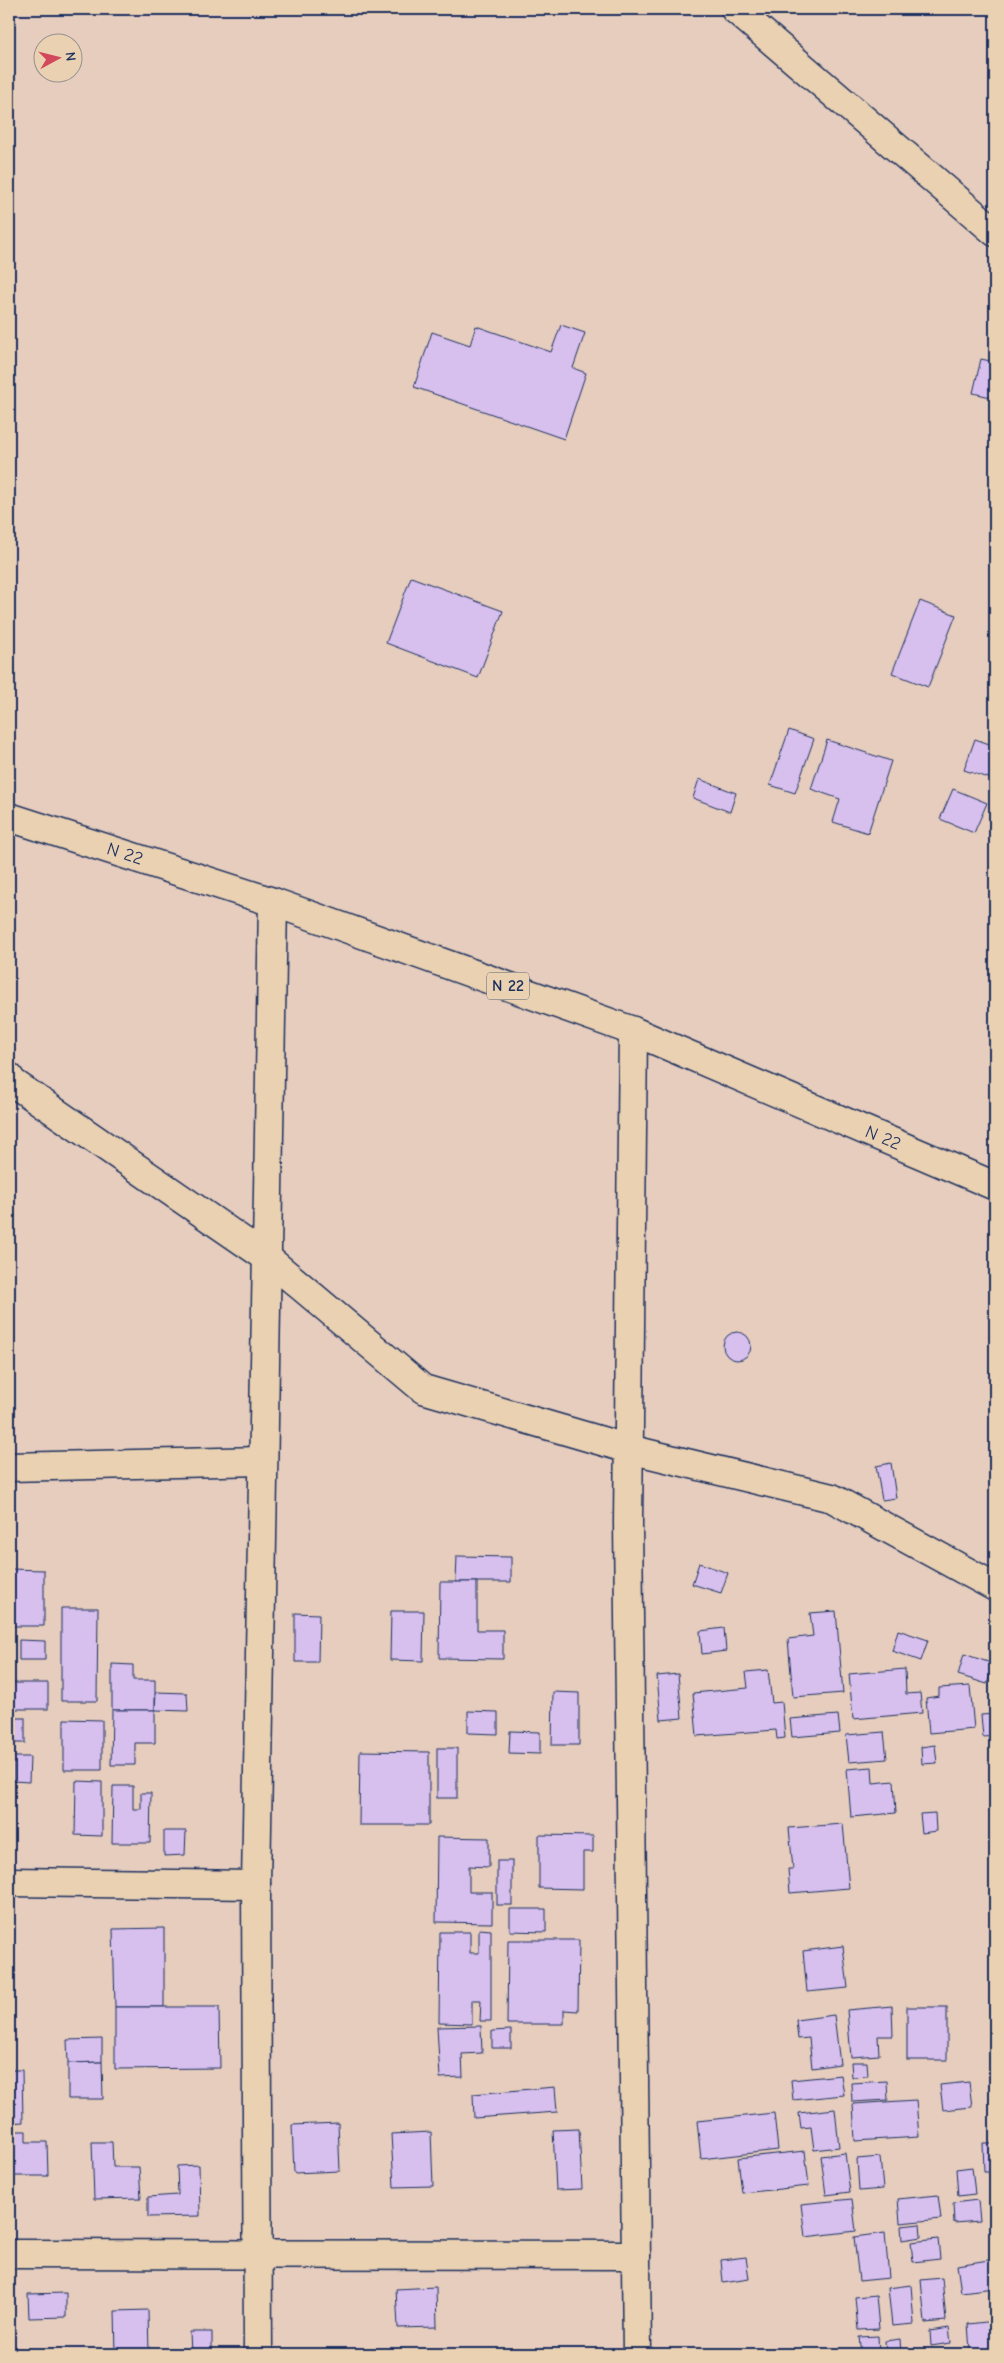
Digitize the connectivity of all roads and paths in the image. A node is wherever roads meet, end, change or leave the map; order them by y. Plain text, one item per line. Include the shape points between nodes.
1 (735, 9) edge
2 (995, 232) edge
3 (9, 817) edge
4 (273, 902) junction
5 (633, 1031) junction
6 (9, 1077) edge
7 (995, 1186) edge
8 (266, 1257) junction
9 (629, 1448) junction
10 (262, 1461) junction
11 (9, 1467) edge
12 (995, 1587) edge
13 (9, 1882) edge
14 (256, 1885) junction
15 (9, 2254) edge
16 (258, 2254) junction
17 (636, 2255) junction
18 (258, 2354) edge
19 (637, 2354) edge

1 - 2 street
3 - 4 street, N 22 / N 22
4 - 5 street, N 22 / N 22
4 - 8 street
5 - 7 street, N 22 / N 22
5 - 9 street
6 - 8 street
8 - 9 street via 423,1389
8 - 10 street
9 - 12 street via 832,1498
9 - 17 street
10 - 11 street
10 - 14 street
13 - 14 street
14 - 16 street
15 - 16 street
16 - 17 street
16 - 18 street
17 - 19 street

